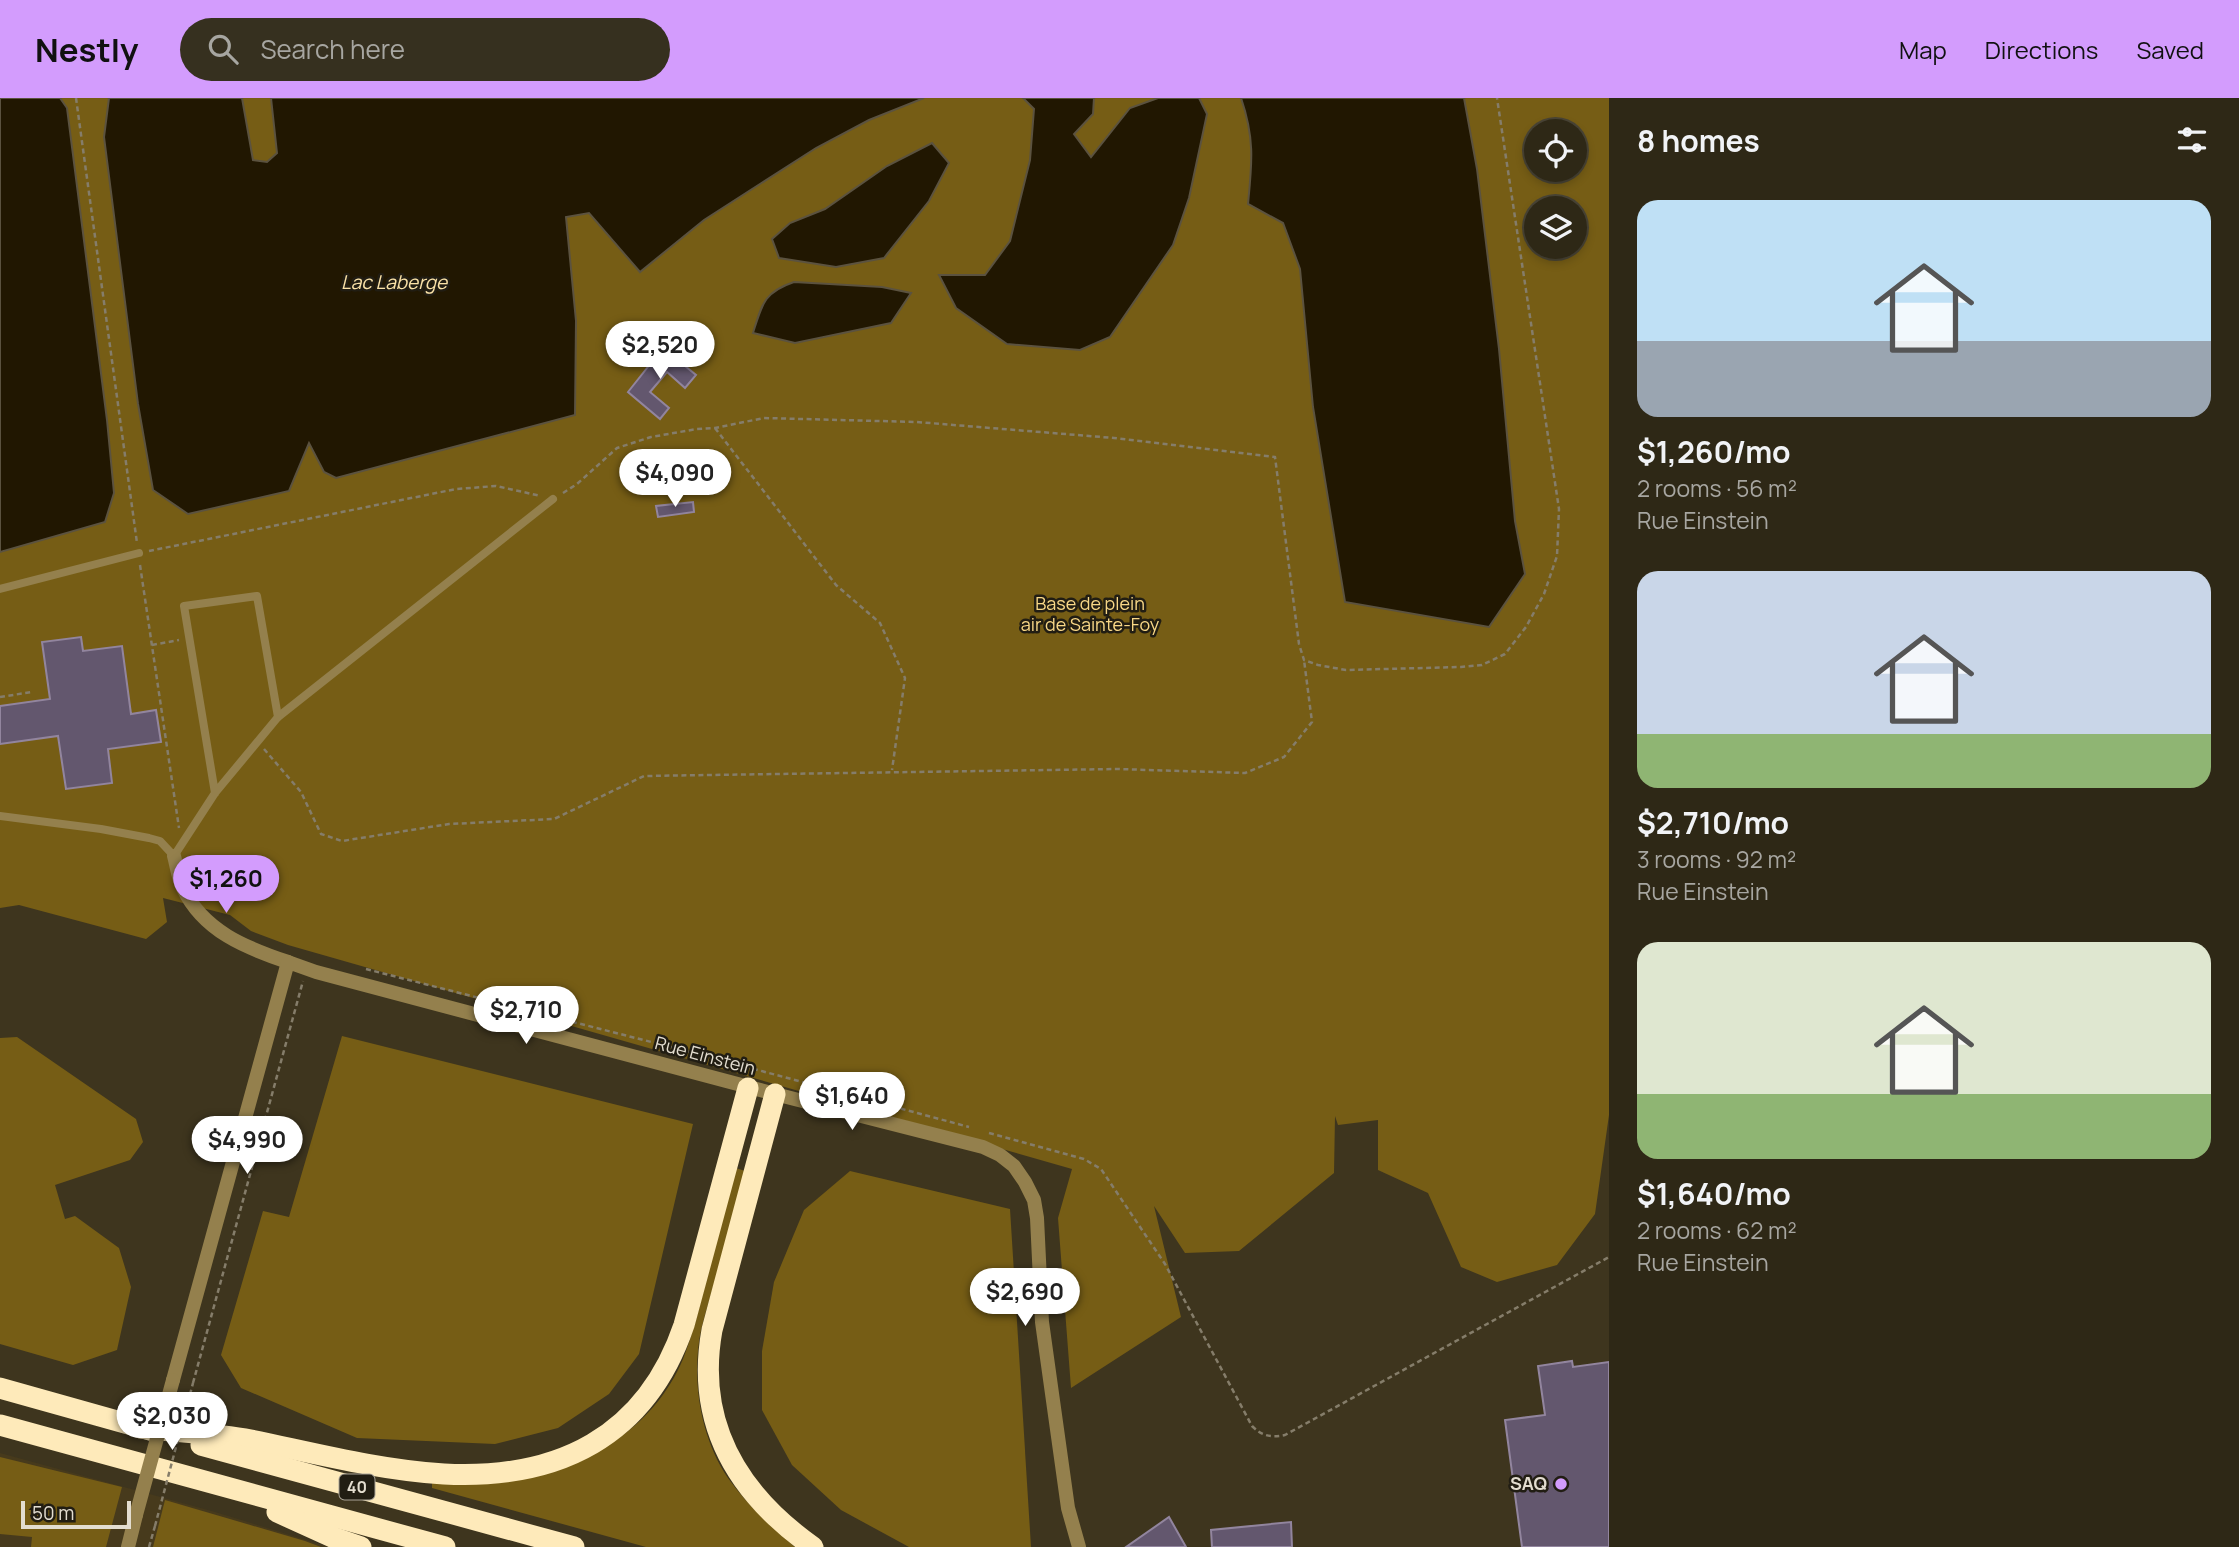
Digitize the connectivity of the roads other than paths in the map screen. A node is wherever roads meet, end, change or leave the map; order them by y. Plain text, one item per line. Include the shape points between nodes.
1 (553, 499) road end
2 (139, 553) road end
3 (0, 589) edge
4 (278, 717) junction
5 (215, 793) junction
6 (0, 816) edge
7 (174, 856) junction
8 (288, 962) junction
9 (748, 1088) junction
10 (775, 1094) junction
11 (0, 1388) edge
12 (0, 1425) edge
13 (140, 1428) junction
14 (217, 1485) junction
15 (128, 1547) edge
16 (361, 1547) edge
17 (445, 1547) edge
18 (574, 1547) edge
19 (813, 1547) edge
20 (1079, 1547) edge

1 - 4 lane
2 - 3 lane
4 - 5 lane
4 - 5 lane via 257,596 184,606
5 - 7 lane
6 - 7 lane via 149,838 160,841
7 - 8 street, Rue Einstein via 182,885 203,918 242,945
8 - 9 street, Rue Einstein
8 - 15 street, bridge
9 - 10 street, Rue Einstein
9 - 13 highway via 672,1358 639,1408 601,1439 532,1467 464,1474 397,1468 247,1439
10 - 19 highway via 714,1322 708,1358 710,1403 719,1435 744,1482 769,1511
10 - 20 street, Rue Einstein via 983,1147 1020,1173 1034,1200 1037,1218 1042,1322 1068,1508
11 - 13 highway, 40
12 - 14 highway, 40
13 - 18 highway, 40
14 - 16 highway
14 - 17 highway, 40

